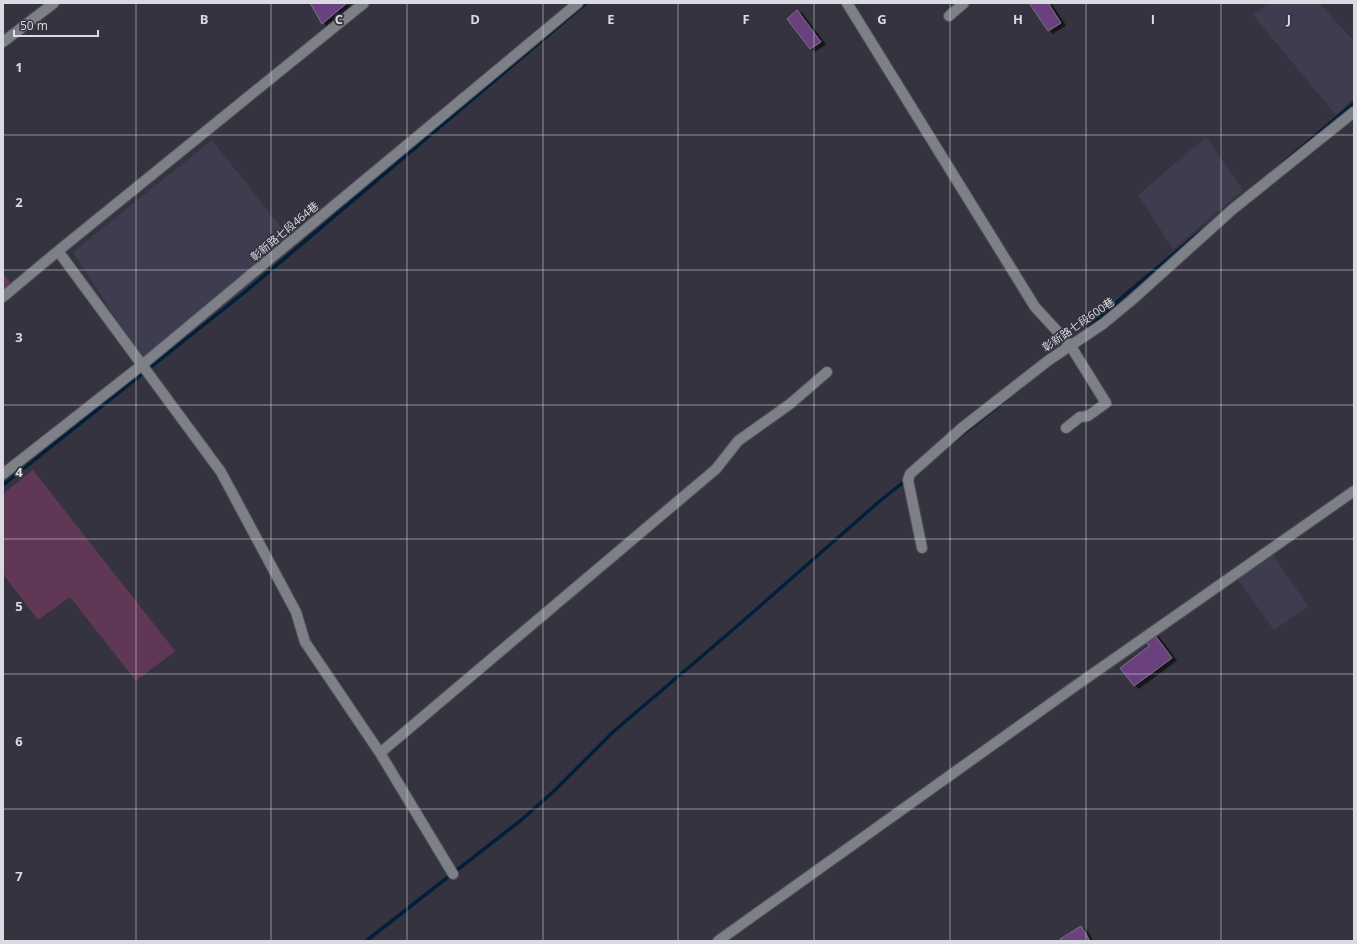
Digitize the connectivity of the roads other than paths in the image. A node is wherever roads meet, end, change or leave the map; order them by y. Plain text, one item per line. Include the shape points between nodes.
1 (54, 3) edge
2 (364, 3) edge
3 (578, 3) edge
4 (847, 3) edge
5 (964, 3) edge
6 (949, 16) dead end
7 (3, 42) edge
8 (1354, 112) edge
9 (58, 251) junction
10 (3, 297) edge
11 (1070, 345) junction
12 (142, 365) junction
13 (827, 372) dead end
14 (1066, 428) dead end
15 (3, 474) edge
16 (1354, 491) edge
17 (922, 548) dead end
18 (380, 754) junction
19 (453, 874) dead end
20 (718, 941) edge

1 - 7 street
2 - 9 street
3 - 12 street, 彰新路七段464巷
4 - 11 street via 1035,307
5 - 6 street
8 - 11 street, 彰新路七段600巷 via 1233,210 1103,324
9 - 10 street
9 - 12 street
11 - 14 street via 1106,403
11 - 17 street, 彰新路七段600巷 via 963,427 910,474 908,480
12 - 15 street, 彰新路七段464巷
12 - 18 street via 221,472 296,612 305,642
13 - 18 street via 790,404 738,441 716,469
16 - 20 street
18 - 19 street

